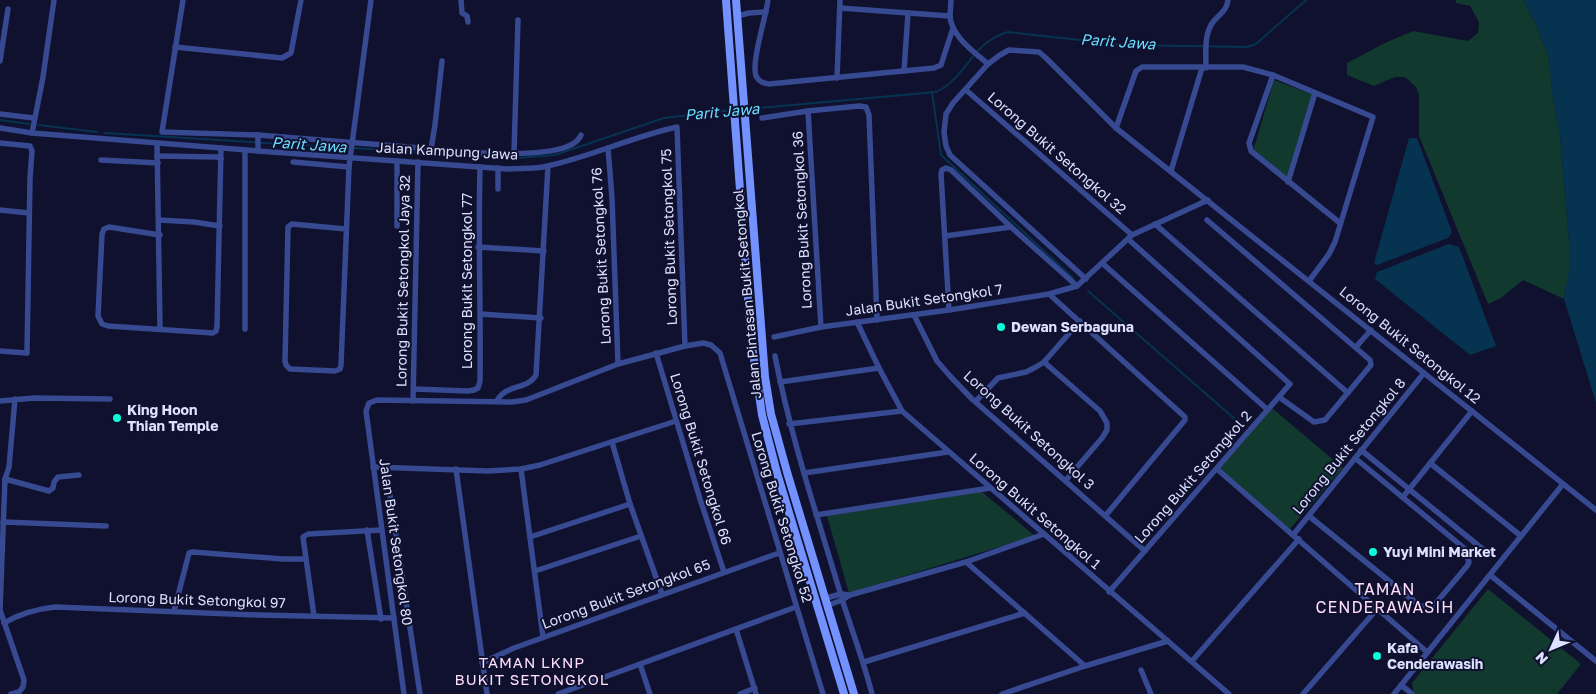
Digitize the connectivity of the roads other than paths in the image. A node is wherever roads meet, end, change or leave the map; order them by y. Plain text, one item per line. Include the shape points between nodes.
1 (54, 0) edge
2 (183, 0) edge
3 (301, 0) edge
4 (371, 0) edge
5 (461, 0) edge
6 (726, 0) edge
7 (736, 0) edge
8 (768, 0) edge
9 (840, 0) edge
10 (951, 0) edge
11 (1228, 0) edge
12 (840, 8) junction
13 (8, 9) dead end
14 (766, 12) junction
15 (908, 13) junction
16 (737, 16) junction
17 (950, 16) junction
18 (518, 20) dead end
19 (468, 22) dead end
20 (953, 28) junction
21 (175, 47) junction
22 (0, 60) edge
23 (442, 61) dead end
24 (988, 64) junction
25 (1205, 67) junction
26 (904, 71) junction
27 (1272, 75) junction
28 (837, 78) junction
29 (966, 90) junction
30 (1314, 93) junction
31 (808, 111) junction
32 (0, 114) edge
33 (34, 118) junction
34 (762, 118) dead end
35 (677, 127) joint
36 (0, 128) edge
37 (1116, 128) junction
38 (32, 133) junction
39 (258, 135) junction
40 (581, 135) dead end
41 (0, 143) edge
42 (157, 143) junction
43 (351, 145) junction
44 (221, 148) junction
45 (258, 148) junction
46 (608, 148) junction
47 (431, 149) junction
48 (246, 150) junction
49 (514, 154) junction
50 (350, 155) junction
51 (158, 156) junction
52 (100, 160) dead end
53 (221, 160) junction
54 (397, 161) junction
55 (293, 162) dead end
56 (418, 162) junction
57 (158, 163) junction
58 (548, 166) junction
59 (349, 167) junction
60 (480, 168) junction
61 (498, 168) junction
62 (1171, 171) junction
63 (1288, 182) junction
64 (498, 188) dead end
65 (1208, 200) junction
66 (0, 210) edge
67 (29, 213) junction
68 (159, 220) junction
69 (1207, 220) dead end
70 (1340, 223) junction
71 (1155, 224) junction
72 (220, 226) junction
73 (397, 226) dead end
74 (1011, 227) junction
75 (346, 229) junction
76 (160, 235) junction
77 (945, 236) junction
78 (1130, 237) junction
79 (478, 247) junction
80 (544, 251) junction
81 (1102, 263) junction
82 (1086, 278) junction
83 (1309, 281) junction
84 (1077, 286) junction
85 (1049, 294) junction
86 (949, 310) junction
87 (481, 314) junction
88 (914, 315) junction
89 (541, 318) junction
90 (876, 320) junction
91 (1080, 320) junction
92 (857, 322) junction
93 (160, 328) junction
94 (821, 328) junction
95 (245, 329) dead end
96 (1371, 330) junction
97 (774, 337) dead end
98 (685, 346) junction
99 (1356, 347) junction
100 (0, 351) edge
101 (656, 353) junction
102 (775, 356) dead end
103 (1044, 362) junction
104 (618, 364) junction
105 (879, 368) junction
106 (1424, 373) junction
107 (780, 382) junction
108 (414, 388) junction
109 (1348, 393) junction
110 (1279, 397) junction
111 (15, 399) junction
112 (110, 399) dead end
113 (0, 401) edge
114 (413, 401) junction
115 (497, 401) junction
116 (976, 401) junction
117 (1268, 410) junction
118 (1472, 410) junction
119 (902, 411) junction
120 (676, 421) junction
121 (789, 424) junction
122 (612, 442) junction
123 (1361, 450) junction
124 (948, 452) junction
125 (1355, 458) junction
126 (1430, 462) junction
127 (373, 467) junction
128 (386, 468) junction
129 (456, 469) junction
130 (521, 469) junction
131 (1217, 469) junction
132 (804, 473) junction
133 (79, 475) dead end
134 (2, 480) edge
135 (1066, 480) junction
136 (1563, 484) junction
137 (990, 488) junction
138 (1409, 489) junction
139 (1403, 497) junction
140 (630, 504) junction
141 (1596, 510) edge
142 (816, 515) junction
143 (1106, 515) junction
144 (1308, 516) junction
145 (3, 522) junction
146 (106, 526) dead end
147 (367, 530) junction
148 (382, 530) junction
149 (1044, 534) junction
150 (1293, 534) junction
151 (641, 536) junction
152 (1521, 536) junction
153 (530, 537) junction
154 (1298, 540) junction
155 (1145, 551) junction
156 (1485, 551) dead end
157 (779, 553) junction
158 (306, 559) junction
159 (966, 562) junction
160 (535, 571) junction
161 (724, 572) junction
162 (1490, 575) junction
163 (1109, 592) junction
164 (662, 594) junction
165 (842, 597) junction
166 (827, 602) junction
167 (796, 607) junction
168 (1377, 609) junction
169 (174, 611) junction
170 (1025, 613) junction
171 (314, 616) junction
172 (382, 618) junction
173 (394, 618) junction
174 (4, 623) junction
175 (736, 628) junction
176 (7, 631) junction
177 (0, 632) edge
178 (543, 637) junction
179 (1168, 641) junction
180 (1427, 652) junction
181 (1192, 661) junction
182 (1596, 661) edge
183 (482, 662) junction
184 (864, 662) junction
185 (640, 664) junction
186 (1085, 666) junction
187 (1142, 670) dead end
188 (1401, 685) junction
189 (755, 691) edge
190 (11, 694) edge
191 (404, 694) edge
192 (420, 694) edge
193 (487, 694) edge
194 (558, 694) edge
195 (650, 694) edge
196 (740, 694) edge
197 (823, 694) edge
198 (844, 694) edge
199 (854, 694) edge
200 (872, 694) edge
201 (1002, 694) edge
202 (1151, 694) edge
203 (1228, 694) edge
204 (1303, 694) edge
205 (1394, 694) edge
206 (1412, 694) edge

1 - 33 street
2 - 21 street
3 - 21 street via 291,53 282,58
4 - 43 street
5 - 19 street via 462,13
6 - 198 main road, Jalan Pintasan Bukit Setongkol via 751,339 762,415
7 - 16 main road, Jalan Pintasan Bukit Setongkol
8 - 14 street
9 - 12 street
10 - 17 street
11 - 25 street via 1225,10 1210,26
12 - 15 street
12 - 28 street
13 - 22 street
14 - 16 street
14 - 28 street via 755,73 762,83
15 - 17 street
15 - 26 street
16 - 166 main road, Jalan Pintasan Bukit Setongkol via 765,377 771,414
17 - 20 street
18 - 49 street
20 - 24 street
20 - 26 street via 941,65
21 - 39 street, Jalan Kampung Jawa via 162,132
23 - 47 street
24 - 29 street, Lorong Bukit Setongkol 12
24 - 37 street, Lorong Bukit Setongkol 12 via 1009,50 1039,52
25 - 27 street via 1243,67
25 - 37 street via 1142,67 1136,72
25 - 62 street
26 - 28 street
27 - 30 street
27 - 63 street via 1249,146 1253,154
29 - 78 street, Lorong Bukit Setongkol 32
29 - 82 street, Lorong Bukit Setongkol 12 via 946,114 944,132 950,155
30 - 63 street
30 - 70 street via 1373,117
31 - 34 street
31 - 90 street via 858,106 866,107 869,115
31 - 94 street, Lorong Bukit Setongkol 36
32 - 33 street
33 - 38 street
35 - 46 street, Jalan Kampung Jawa
35 - 98 street, Lorong Bukit Setongkol 75
36 - 38 street, Jalan Kampung Jawa
37 - 62 street, Lorong Bukit Setongkol 12
38 - 42 street, Jalan Kampung Jawa
39 - 43 street, Jalan Kampung Jawa
39 - 45 street
40 - 49 street, Jalan Kampung Jawa via 575,143 562,148
41 - 67 street via 30,146
42 - 44 street, Jalan Kampung Jawa
42 - 51 street
43 - 47 street, Jalan Kampung Jawa
43 - 50 street
44 - 48 street, Jalan Kampung Jawa
44 - 53 street
45 - 48 street, Jalan Kampung Jawa
45 - 50 street, Jalan Kampung Jawa
46 - 58 street, Jalan Kampung Jawa
46 - 104 street, Lorong Bukit Setongkol 76
47 - 49 street, Jalan Kampung Jawa
48 - 95 street
50 - 54 street, Jalan Kampung Jawa
50 - 59 street
51 - 53 street via 217,157
51 - 57 street
52 - 57 street
53 - 72 street
54 - 56 street, Jalan Kampung Jawa
54 - 73 street
55 - 59 street
56 - 60 street, Jalan Kampung Jawa
56 - 108 street, Lorong Bukit Setongkol Jaya 32
57 - 68 street
58 - 61 street, Jalan Kampung Jawa
58 - 80 street
59 - 75 street
60 - 61 street, Jalan Kampung Jawa
60 - 79 street, Lorong Bukit Setongkol 77
61 - 64 street
62 - 65 street, Lorong Bukit Setongkol 12
63 - 70 street
65 - 71 street
65 - 83 street, Lorong Bukit Setongkol 12
66 - 67 street
67 - 100 street via 27,353
68 - 72 street
68 - 76 street
69 - 99 street
70 - 83 street via 1329,254
71 - 78 street
71 - 109 street
72 - 93 street via 216,331
74 - 77 street
74 - 77 street via 946,168 941,174
74 - 84 street
75 - 75 street via 288,227 285,362 290,368 340,368
76 - 93 street
76 - 93 street via 104,229 98,316 102,324 108,326
77 - 86 street
78 - 81 street
78 - 110 street, Lorong Bukit Setongkol 32 via 1290,384
79 - 80 street
79 - 87 street, Lorong Bukit Setongkol 77
80 - 89 street
81 - 82 street
81 - 117 street, Lorong Bukit Setongkol 2
82 - 84 street
83 - 96 street, Lorong Bukit Setongkol 12
84 - 85 street, Jalan Bukit Setongkol 7
85 - 86 street, Jalan Bukit Setongkol 7
85 - 91 street
86 - 88 street, Jalan Bukit Setongkol 7
87 - 89 street
87 - 108 street, Lorong Bukit Setongkol 77 via 478,388 468,391
88 - 90 street, Jalan Bukit Setongkol 7
88 - 116 street, Lorong Bukit Setongkol 3 via 938,361
89 - 115 street via 536,375 530,382 503,392
90 - 92 street, Jalan Bukit Setongkol 7
91 - 103 street
91 - 143 street via 1185,417 1169,441
92 - 94 street, Jalan Bukit Setongkol 7
92 - 105 street, Lorong Bukit Setongkol 1
94 - 97 street, Jalan Bukit Setongkol 7
96 - 99 street
96 - 106 street, Lorong Bukit Setongkol 12
98 - 101 street
98 - 157 street, Lorong Bukit Setongkol 52 via 711,344 720,353
99 - 109 street via 1368,357 1371,365
101 - 104 street
101 - 120 street, Lorong Bukit Setongkol 66
102 - 107 street
103 - 116 street via 1026,372 998,378
103 - 135 street via 1100,411 1107,423 1102,438
104 - 115 street via 533,398
105 - 107 street
105 - 119 street, Lorong Bukit Setongkol 1
106 - 118 street, Lorong Bukit Setongkol 12
106 - 123 street, Lorong Bukit Setongkol 8
107 - 121 street
108 - 114 street, Lorong Bukit Setongkol Jaya 32
109 - 110 street via 1325,420 1319,422 1314,422
110 - 117 street
111 - 112 street
111 - 113 street
111 - 134 street via 9,467
114 - 115 street
114 - 127 street, Jalan Bukit Setongkol 80 via 377,400 369,403 366,411
116 - 135 street, Lorong Bukit Setongkol 3
117 - 131 street, Lorong Bukit Setongkol 2
118 - 126 street
118 - 136 street, Lorong Bukit Setongkol 12
119 - 121 street
119 - 124 street, Lorong Bukit Setongkol 1
120 - 122 street
120 - 161 street, Lorong Bukit Setongkol 66
121 - 132 street
122 - 130 street
122 - 140 street
123 - 125 street, Lorong Bukit Setongkol 8
123 - 138 street
124 - 132 street
124 - 137 street, Lorong Bukit Setongkol 1
125 - 139 street
125 - 144 street, Lorong Bukit Setongkol 8
126 - 138 street
126 - 152 street
127 - 128 street
127 - 148 street, Jalan Bukit Setongkol 80
128 - 129 street
128 - 192 street
129 - 130 street
129 - 183 street
130 - 153 street
131 - 150 street
131 - 155 street, Lorong Bukit Setongkol 2
132 - 142 street
133 - 134 street via 58,477 49,491
134 - 145 street
135 - 143 street, Lorong Bukit Setongkol 3
136 - 141 street, Lorong Bukit Setongkol 12
136 - 152 street
137 - 142 street
137 - 149 street, Lorong Bukit Setongkol 1
138 - 139 street
138 - 156 street
139 - 144 street via 1464,548 1469,562 1432,606 1420,606
140 - 151 street
140 - 153 street
142 - 165 street
143 - 155 street, Lorong Bukit Setongkol 3
144 - 150 street, Lorong Bukit Setongkol 8
145 - 146 street
145 - 174 street via 0,610
147 - 148 street
147 - 158 street via 305,535
147 - 172 street
148 - 173 street, Jalan Bukit Setongkol 80
149 - 159 street
149 - 163 street, Lorong Bukit Setongkol 1
150 - 154 street
151 - 160 street
151 - 164 street
152 - 162 street
153 - 160 street
154 - 168 street
154 - 181 street
155 - 163 street, Lorong Bukit Setongkol 2
157 - 161 street, Lorong Bukit Setongkol 65
157 - 167 street, Lorong Bukit Setongkol 52
158 - 169 street via 189,553
158 - 171 street
159 - 165 street
159 - 170 street
160 - 178 street
161 - 164 street, Lorong Bukit Setongkol 65
162 - 180 street
162 - 182 street
163 - 179 street, Lorong Bukit Setongkol 1
164 - 178 street, Lorong Bukit Setongkol 65
165 - 166 street
165 - 184 street
166 - 199 main road, Jalan Pintasan Bukit Setongkol
167 - 175 street
167 - 197 street, Lorong Bukit Setongkol 52
168 - 180 street
168 - 204 street
169 - 171 street, Lorong Bukit Setongkol 97
169 - 174 street, Lorong Bukit Setongkol 97 via 55,607 32,610
170 - 184 street
170 - 186 street
171 - 172 street, Lorong Bukit Setongkol 97
172 - 173 street, Lorong Bukit Setongkol 97
173 - 191 street, Jalan Bukit Setongkol 80
174 - 176 street
175 - 185 street
175 - 189 street
176 - 177 street
176 - 190 street via 24,680 20,692
178 - 183 street, Lorong Bukit Setongkol 65
179 - 181 street, Lorong Bukit Setongkol 1
179 - 186 street
180 - 188 street
181 - 203 street, Lorong Bukit Setongkol 1
183 - 193 street
184 - 200 street
185 - 194 street
185 - 195 street
186 - 201 street
187 - 202 street
188 - 205 street
188 - 206 street
189 - 196 street

